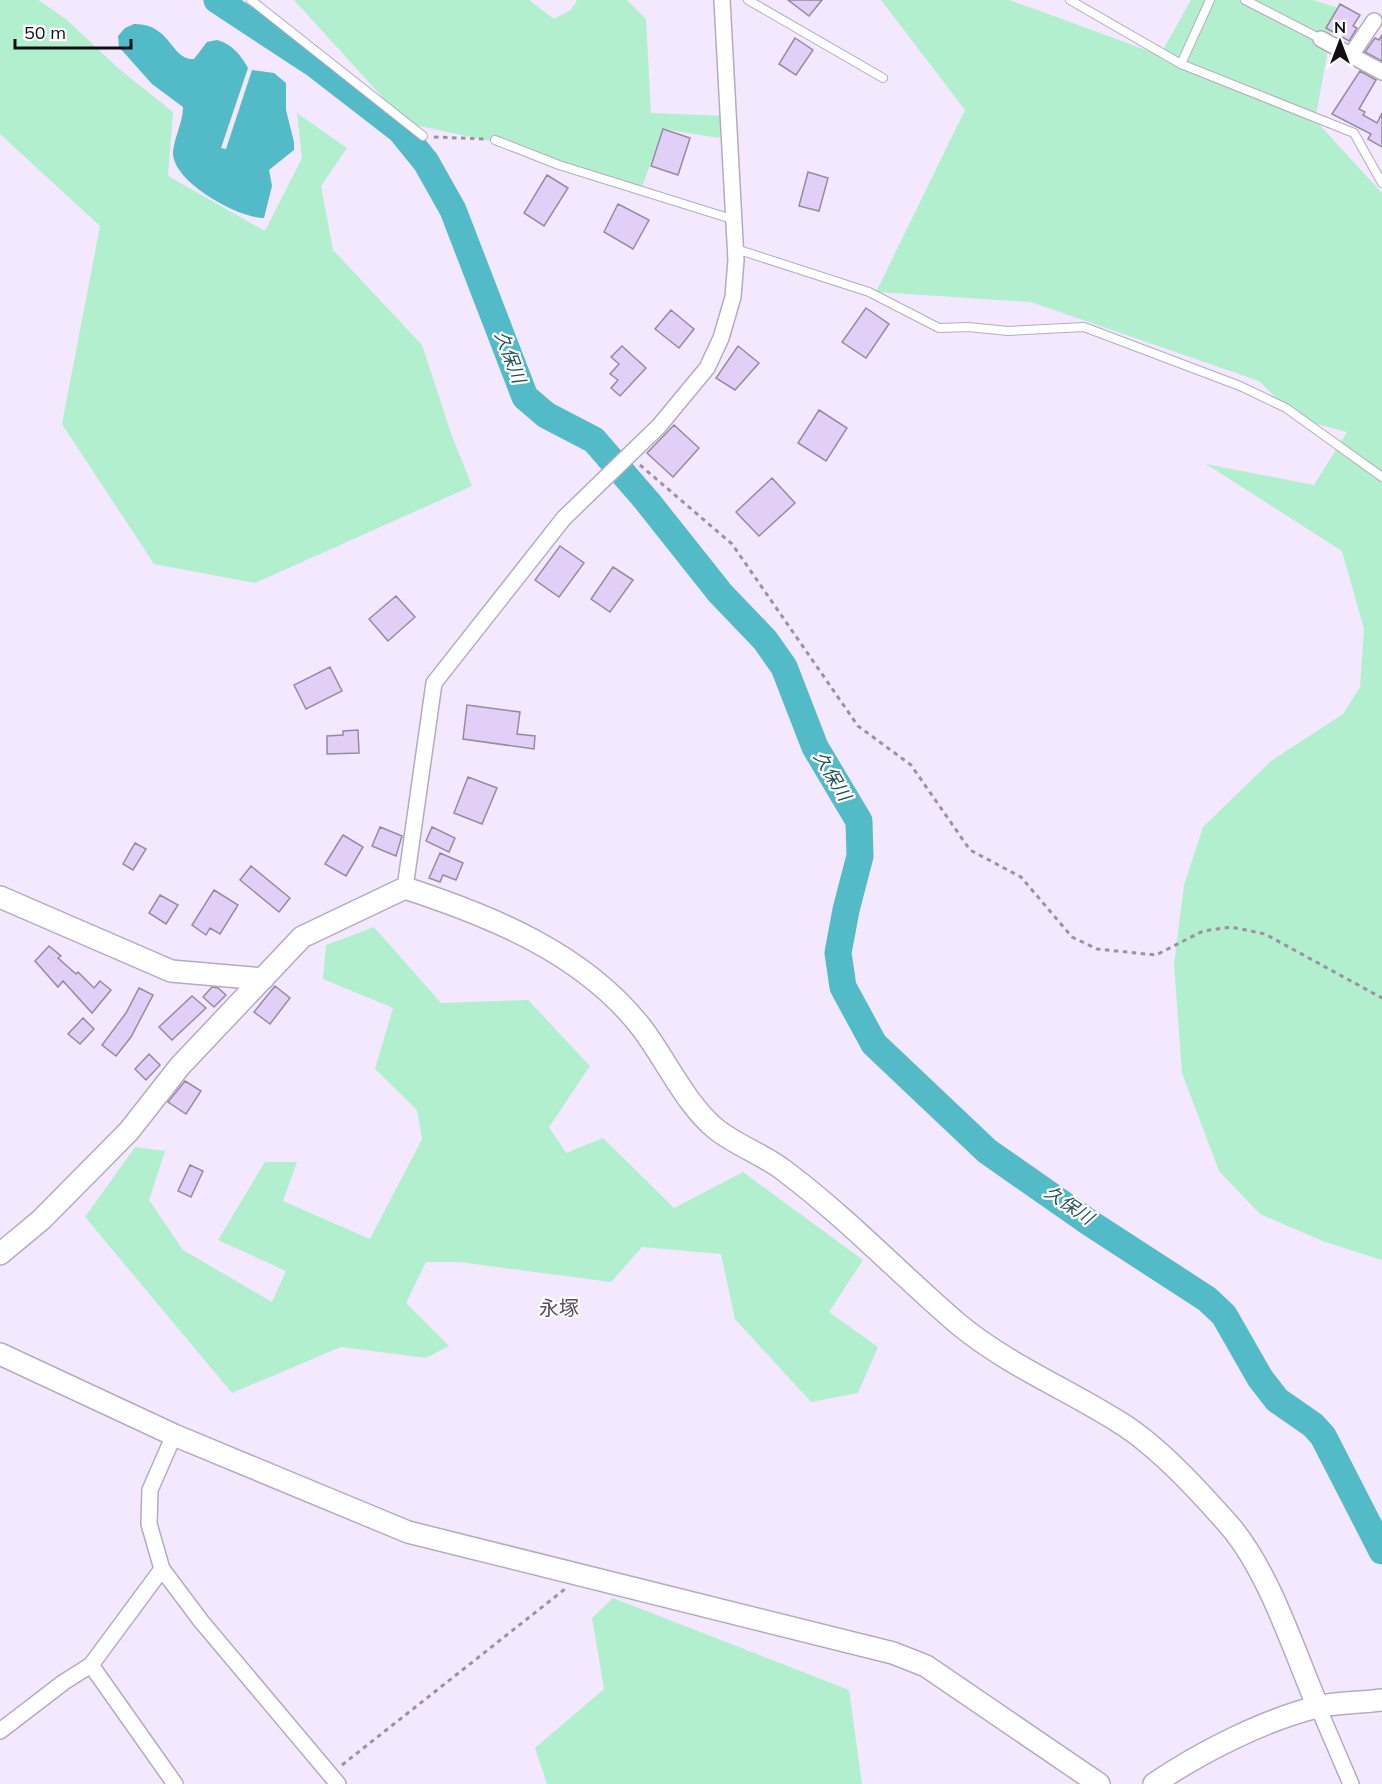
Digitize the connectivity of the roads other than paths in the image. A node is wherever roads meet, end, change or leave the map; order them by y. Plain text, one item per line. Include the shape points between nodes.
1 (251, 0) edge
2 (723, 0) edge
3 (748, 0) edge
4 (1070, 0) edge
5 (1210, 0) edge
6 (1245, 0) edge
7 (1374, 21) dead end
8 (1321, 39) joint
9 (1351, 55) junction
10 (1181, 64) junction
11 (1382, 72) edge
12 (883, 78) dead end
13 (423, 136) road end
14 (495, 140) road end
15 (1382, 183) edge
16 (735, 219) junction
17 (736, 249) junction
18 (1382, 477) edge
19 (405, 888) junction
20 (0, 897) edge
21 (263, 979) junction
22 (0, 1254) edge
23 (0, 1354) edge
24 (174, 1435) junction
25 (162, 1569) junction
26 (92, 1665) junction
27 (1382, 1700) edge
28 (1318, 1707) junction
29 (0, 1731) edge
30 (334, 1779) edge
31 (175, 1784) edge
32 (317, 1784) edge
33 (1099, 1784) edge
34 (1154, 1784) edge
35 (1351, 1784) edge

1 - 13 lane
2 - 16 street
3 - 12 lane
4 - 10 lane
5 - 10 lane
6 - 8 lane
7 - 9 street
8 - 9 street
9 - 11 street
10 - 15 lane via 1354,133
14 - 16 lane via 558,165
16 - 17 street
17 - 18 lane via 869,292 939,328 1008,331 1084,327 1240,386 1286,408
17 - 19 street via 733,297 707,368 629,456 564,518 434,683
19 - 21 street via 302,937
19 - 28 street via 540,943 574,962 640,1025 700,1112 716,1128 784,1170 959,1324 1012,1363 1122,1423 1158,1452 1231,1527 1258,1568
20 - 21 street via 171,971
21 - 22 street via 180,1066 129,1131 41,1221
23 - 24 street
24 - 25 street via 150,1490 149,1524
24 - 33 street via 408,1532 893,1653 926,1666
25 - 26 street
25 - 30 street
26 - 29 street
26 - 31 street
27 - 28 street
28 - 34 street via 1243,1734 1188,1761
28 - 35 street
30 - 32 street

